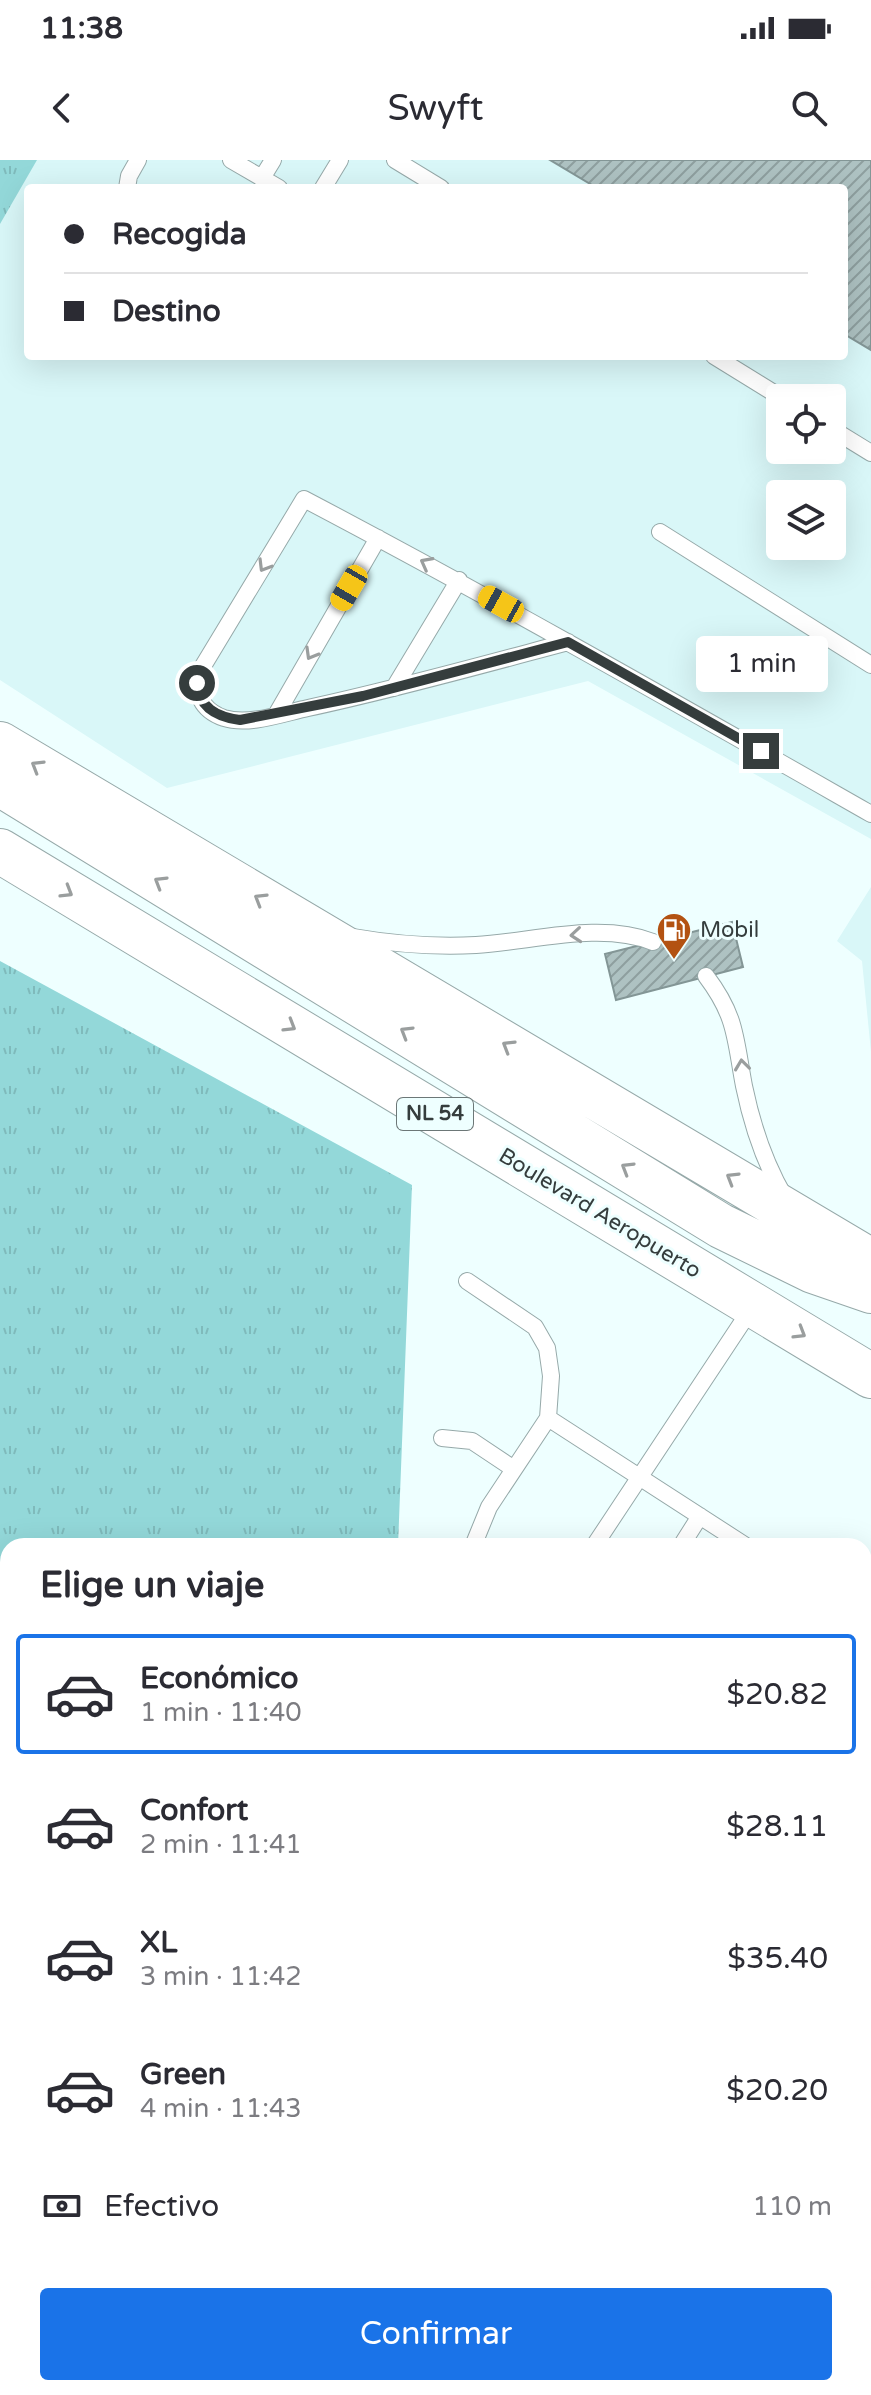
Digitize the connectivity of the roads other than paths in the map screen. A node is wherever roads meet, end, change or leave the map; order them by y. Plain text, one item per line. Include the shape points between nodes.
1 (138, 160) edge
2 (231, 160) edge
3 (273, 160) edge
4 (340, 160) edge
5 (395, 160) edge
6 (262, 178) junction
7 (128, 184) edge
8 (272, 184) edge
9 (325, 184) edge
10 (434, 184) edge
11 (720, 360) edge
12 (766, 388) edge
13 (846, 438) edge
14 (871, 453) edge
15 (660, 532) dead end
16 (378, 538) junction
17 (459, 580) junction
18 (568, 642) junction
19 (871, 665) edge
20 (394, 688) junction
21 (276, 715) junction
22 (0, 744) edge
23 (0, 784) edge
24 (871, 814) edge
25 (0, 851) edge
26 (315, 931) junction
27 (653, 942) dead end
28 (706, 976) dead end
29 (796, 1216) junction
30 (871, 1261) edge
31 (467, 1281) dead end
32 (871, 1291) edge
33 (754, 1305) junction
34 (871, 1376) edge
35 (548, 1418) junction
36 (442, 1438) dead end
37 (514, 1469) junction
38 (640, 1477) junction
39 (700, 1516) junction
40 (476, 1538) edge
41 (599, 1538) edge
42 (686, 1538) edge
43 (734, 1538) edge

1 - 7 lane
2 - 6 lane
3 - 6 lane
4 - 9 lane
5 - 10 lane
6 - 8 lane
11 - 12 lane
13 - 14 lane
15 - 19 lane
17 -> 16 lane
16 -> 21 lane
16 -> 21 lane via 304,499 200,671 198,695 205,707 240,720
17 - 18 lane
17 - 20 lane
18 - 20 lane
18 - 24 lane
20 - 21 lane
26 -> 22 highway
32 -> 23 highway via 813,1271 721,1226
25 -> 33 highway, Boulevard Aeropuerto / NL 54
27 -> 26 lane via 609,932 441,945
29 -> 26 highway
29 -> 28 lane via 778,1187 752,1122 733,1020
29 - 30 highway
31 - 35 lane via 535,1327 547,1348
33 -> 34 highway, Boulevard Aeropuerto / NL 54
33 - 38 lane
35 - 37 lane
35 - 38 lane
36 - 37 lane via 472,1441
37 - 40 lane
38 - 39 lane
38 - 41 lane
39 - 42 lane
39 - 43 lane

